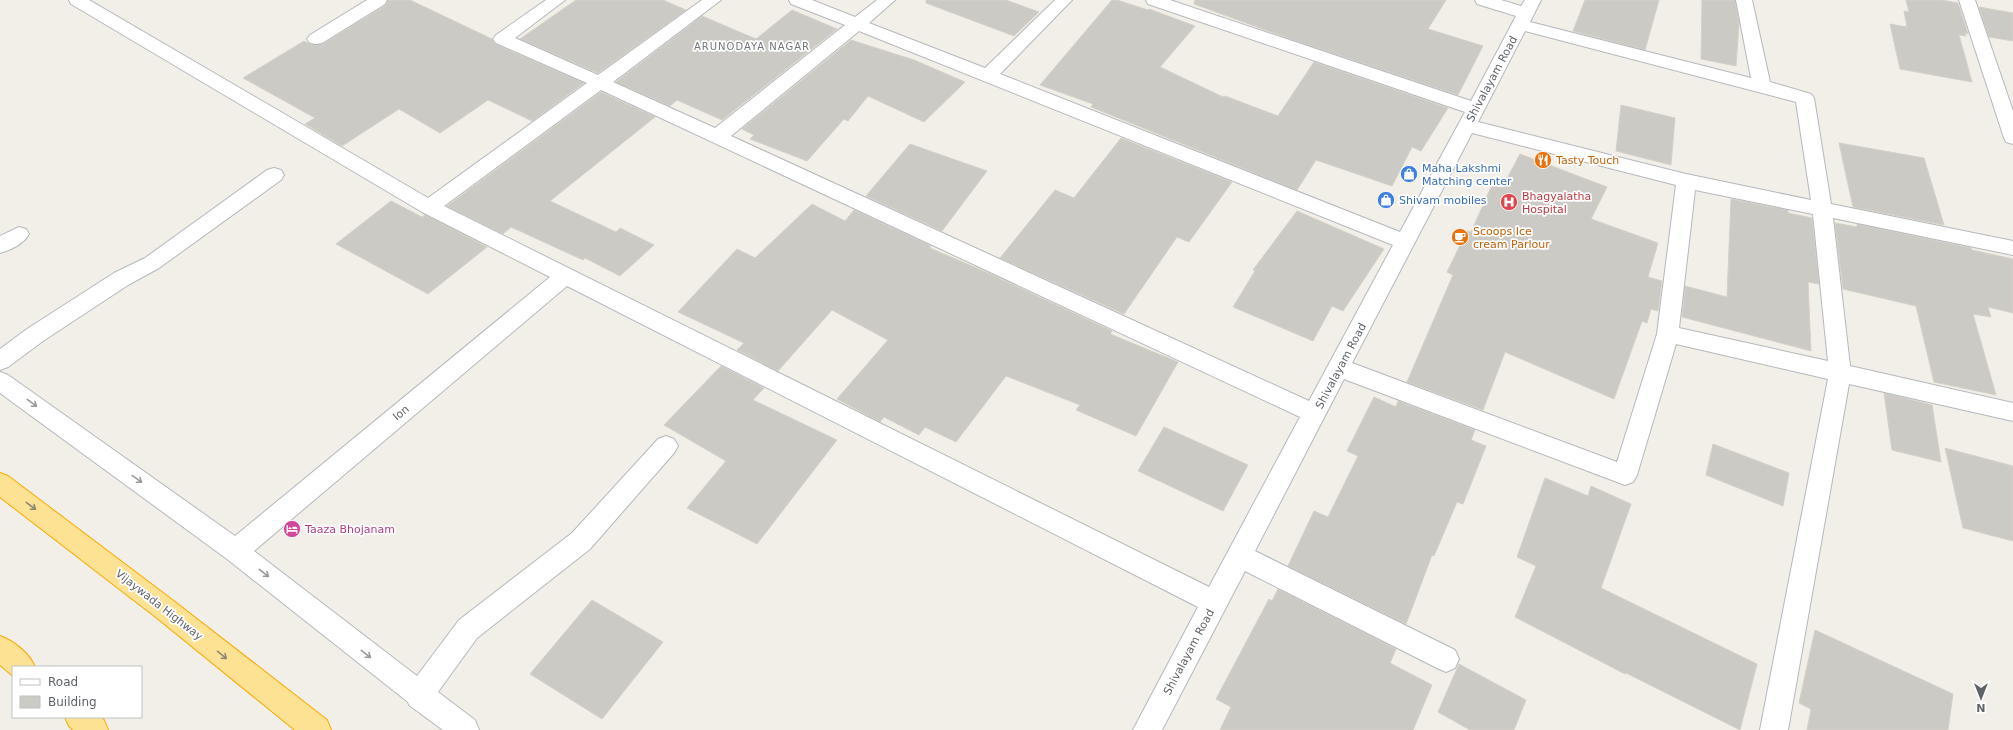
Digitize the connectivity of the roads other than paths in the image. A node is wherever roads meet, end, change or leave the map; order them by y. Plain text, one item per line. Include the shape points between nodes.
1 (77, 0) edge
2 (379, 0) edge
3 (557, 0) edge
4 (713, 0) edge
5 (797, 0) edge
6 (887, 0) edge
7 (1064, 0) edge
8 (1154, 0) edge
9 (1483, 0) edge
10 (1744, 0) edge
11 (1967, 0) edge
12 (1526, 13) edge
13 (858, 24) junction
14 (316, 39) dead end
15 (988, 76) junction
16 (601, 83) junction
17 (1762, 86) junction
18 (1472, 117) junction
19 (717, 137) junction
20 (2013, 138) edge
21 (274, 175) dead end
22 (1686, 181) junction
23 (429, 207) junction
24 (1822, 209) junction
25 (19, 234) dead end
26 (1406, 242) junction
27 (0, 246) edge
28 (2013, 248) edge
29 (565, 276) junction
30 (1668, 334) junction
31 (0, 361) edge
32 (1340, 368) junction
33 (1840, 373) junction
34 (0, 380) edge
35 (2013, 412) edge
36 (1316, 414) junction
37 (666, 446) dead end
38 (0, 483) edge
39 (236, 551) junction
40 (1240, 556) junction
41 (1215, 603) junction
42 (0, 648) edge
43 (1446, 658) dead end
44 (21, 666) edge
45 (419, 696) junction
46 (80, 718) edge
47 (94, 730) edge
48 (317, 730) edge
49 (465, 730) edge
50 (1147, 730) edge
51 (1774, 730) edge

1 - 23 street
2 - 14 street
3 - 16 street via 502,39
4 - 16 street
5 - 13 street
6 - 13 street
7 - 15 street
8 - 18 street
9 - 12 street
10 - 17 street
11 - 20 street
12 - 17 street
12 - 18 street, Shivalayam Road
13 - 15 street
13 - 19 street
15 - 26 street
16 - 19 street
16 - 23 street
17 - 24 street via 1805,98
18 - 22 street
18 - 26 street, Shivalayam Road
19 - 36 street
21 - 31 street via 152,263 121,279 34,334
22 - 24 street
22 - 30 street
23 - 29 street
24 - 28 street
24 - 33 street
25 - 27 street
26 - 32 street, Shivalayam Road
29 - 39 street, Ion
29 - 41 street
30 - 32 street via 1625,475
30 - 33 street
32 - 36 street, Shivalayam Road
33 - 35 street
33 - 51 street
34 -> 39 street
36 - 40 street, Shivalayam Road
37 - 45 street via 581,541 468,629
38 -> 48 highway, Vijaywada Highway
39 -> 45 street
40 - 41 street, Shivalayam Road
40 - 43 street
41 - 50 street, Shivalayam Road
42 - 44 highway
45 - 49 street
46 - 47 highway

